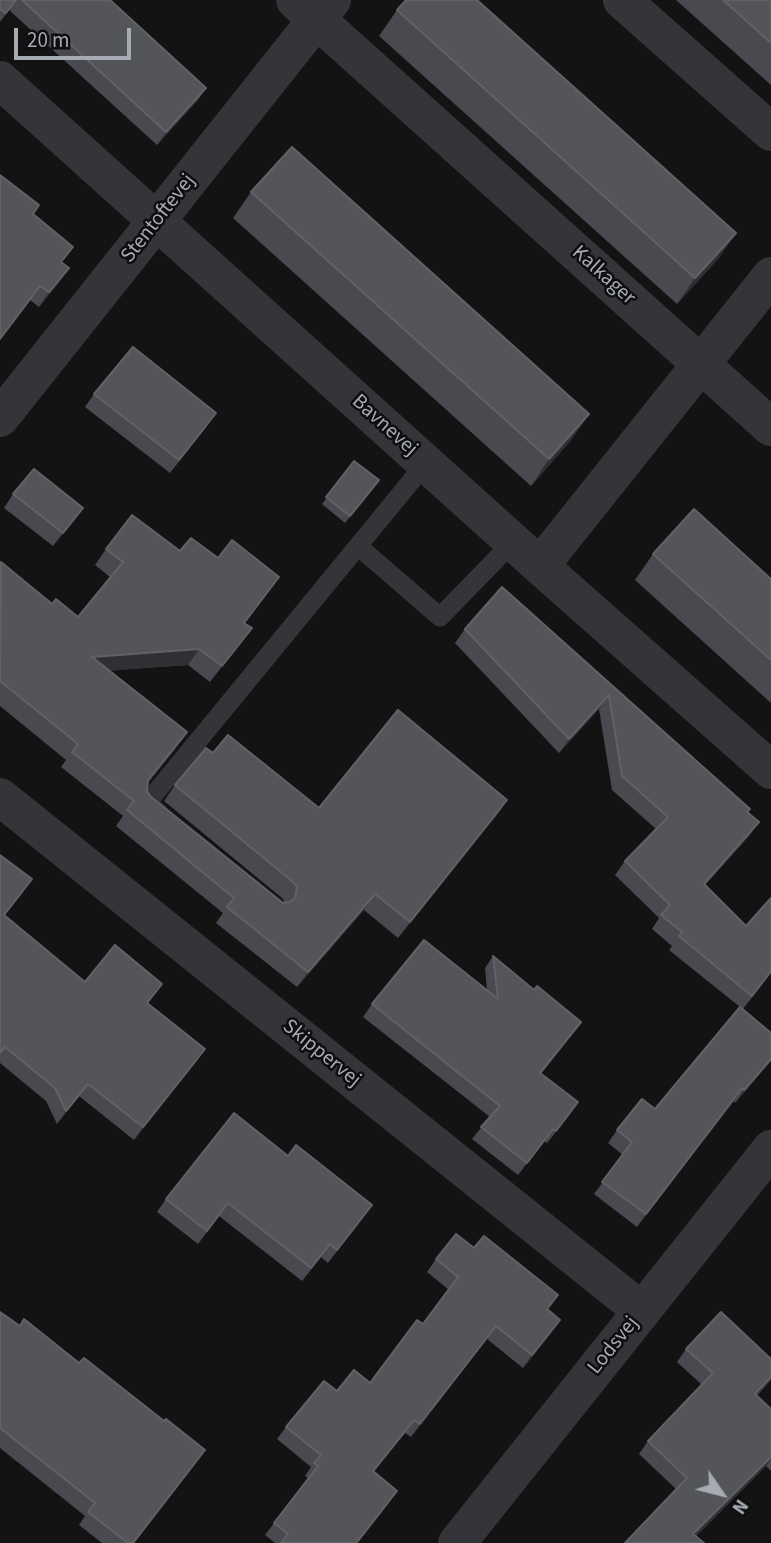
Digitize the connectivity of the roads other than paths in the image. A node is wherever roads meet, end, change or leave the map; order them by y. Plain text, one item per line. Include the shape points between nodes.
1 (314, 6) edge
2 (633, 10) edge
3 (0, 80) edge
4 (771, 132) edge
5 (504, 188) joint
6 (157, 221) junction
7 (771, 276) edge
8 (701, 364) junction
9 (0, 418) edge
10 (771, 427) edge
11 (426, 463) junction
12 (358, 546) junction
13 (526, 554) junction
14 (771, 770) edge
15 (0, 797) edge
16 (178, 829) edge
17 (771, 1149) edge
18 (642, 1311) junction
19 (457, 1543) edge

1 - 5 street, Stentoftevej
1 - 6 street, Stentoftevej
2 - 4 street
3 - 6 street, Bavnevej
5 - 8 street, Kalkager
6 - 9 street, Stentoftevej
6 - 11 street, Bavnevej
7 - 8 street
8 - 10 street, Kalkager
8 - 13 street
11 - 12 lane
11 - 13 street, Bavnevej
12 - 13 lane via 440,617
12 - 16 lane via 146,803
13 - 14 street, Bavnevej
15 - 18 street, Skippervej
17 - 18 street, Lodsvej
18 - 19 street, Lodsvej

